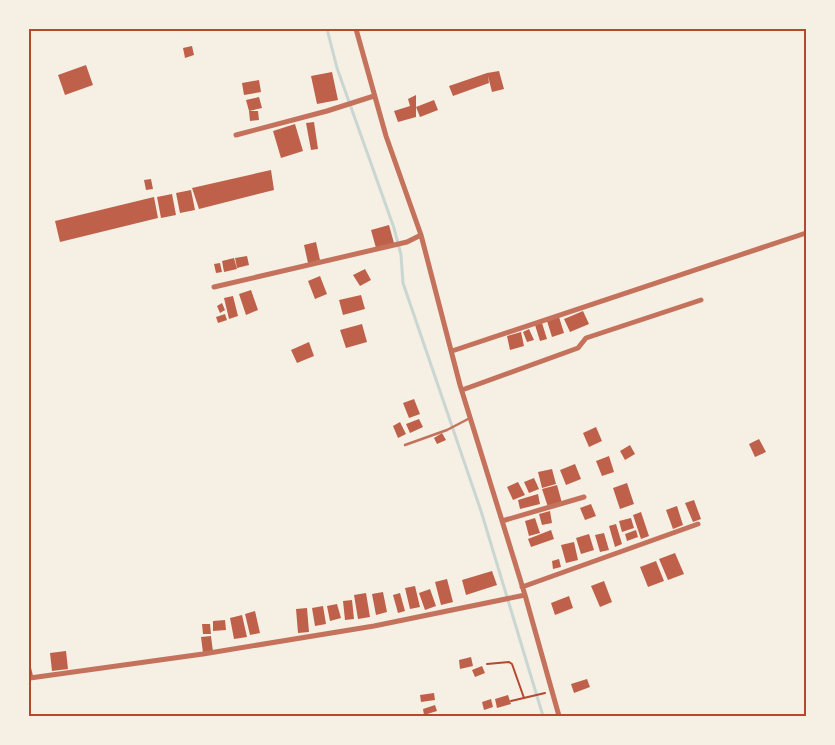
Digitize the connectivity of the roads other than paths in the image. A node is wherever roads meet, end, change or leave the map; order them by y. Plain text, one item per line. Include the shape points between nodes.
1 (356, 29) edge
2 (374, 96) junction
3 (236, 134) dead end
4 (806, 233) edge
5 (421, 235) junction
6 (214, 287) dead end
7 (701, 300) dead end
8 (452, 351) junction
9 (462, 390) junction
10 (470, 418) junction
11 (405, 445) dead end
12 (584, 497) dead end
13 (502, 521) junction
14 (698, 524) dead end
15 (522, 587) junction
16 (526, 595) junction
17 (30, 678) dead end
18 (560, 716) edge

1 - 2 street
2 - 3 street
2 - 5 street
4 - 8 street
5 - 6 street via 407,242
5 - 8 street
7 - 9 street via 586,338 578,348
8 - 9 street
9 - 10 street
10 - 11 lane
10 - 13 street
12 - 13 street
13 - 15 street
14 - 15 street
15 - 16 street
16 - 17 street via 365,627
16 - 18 street

